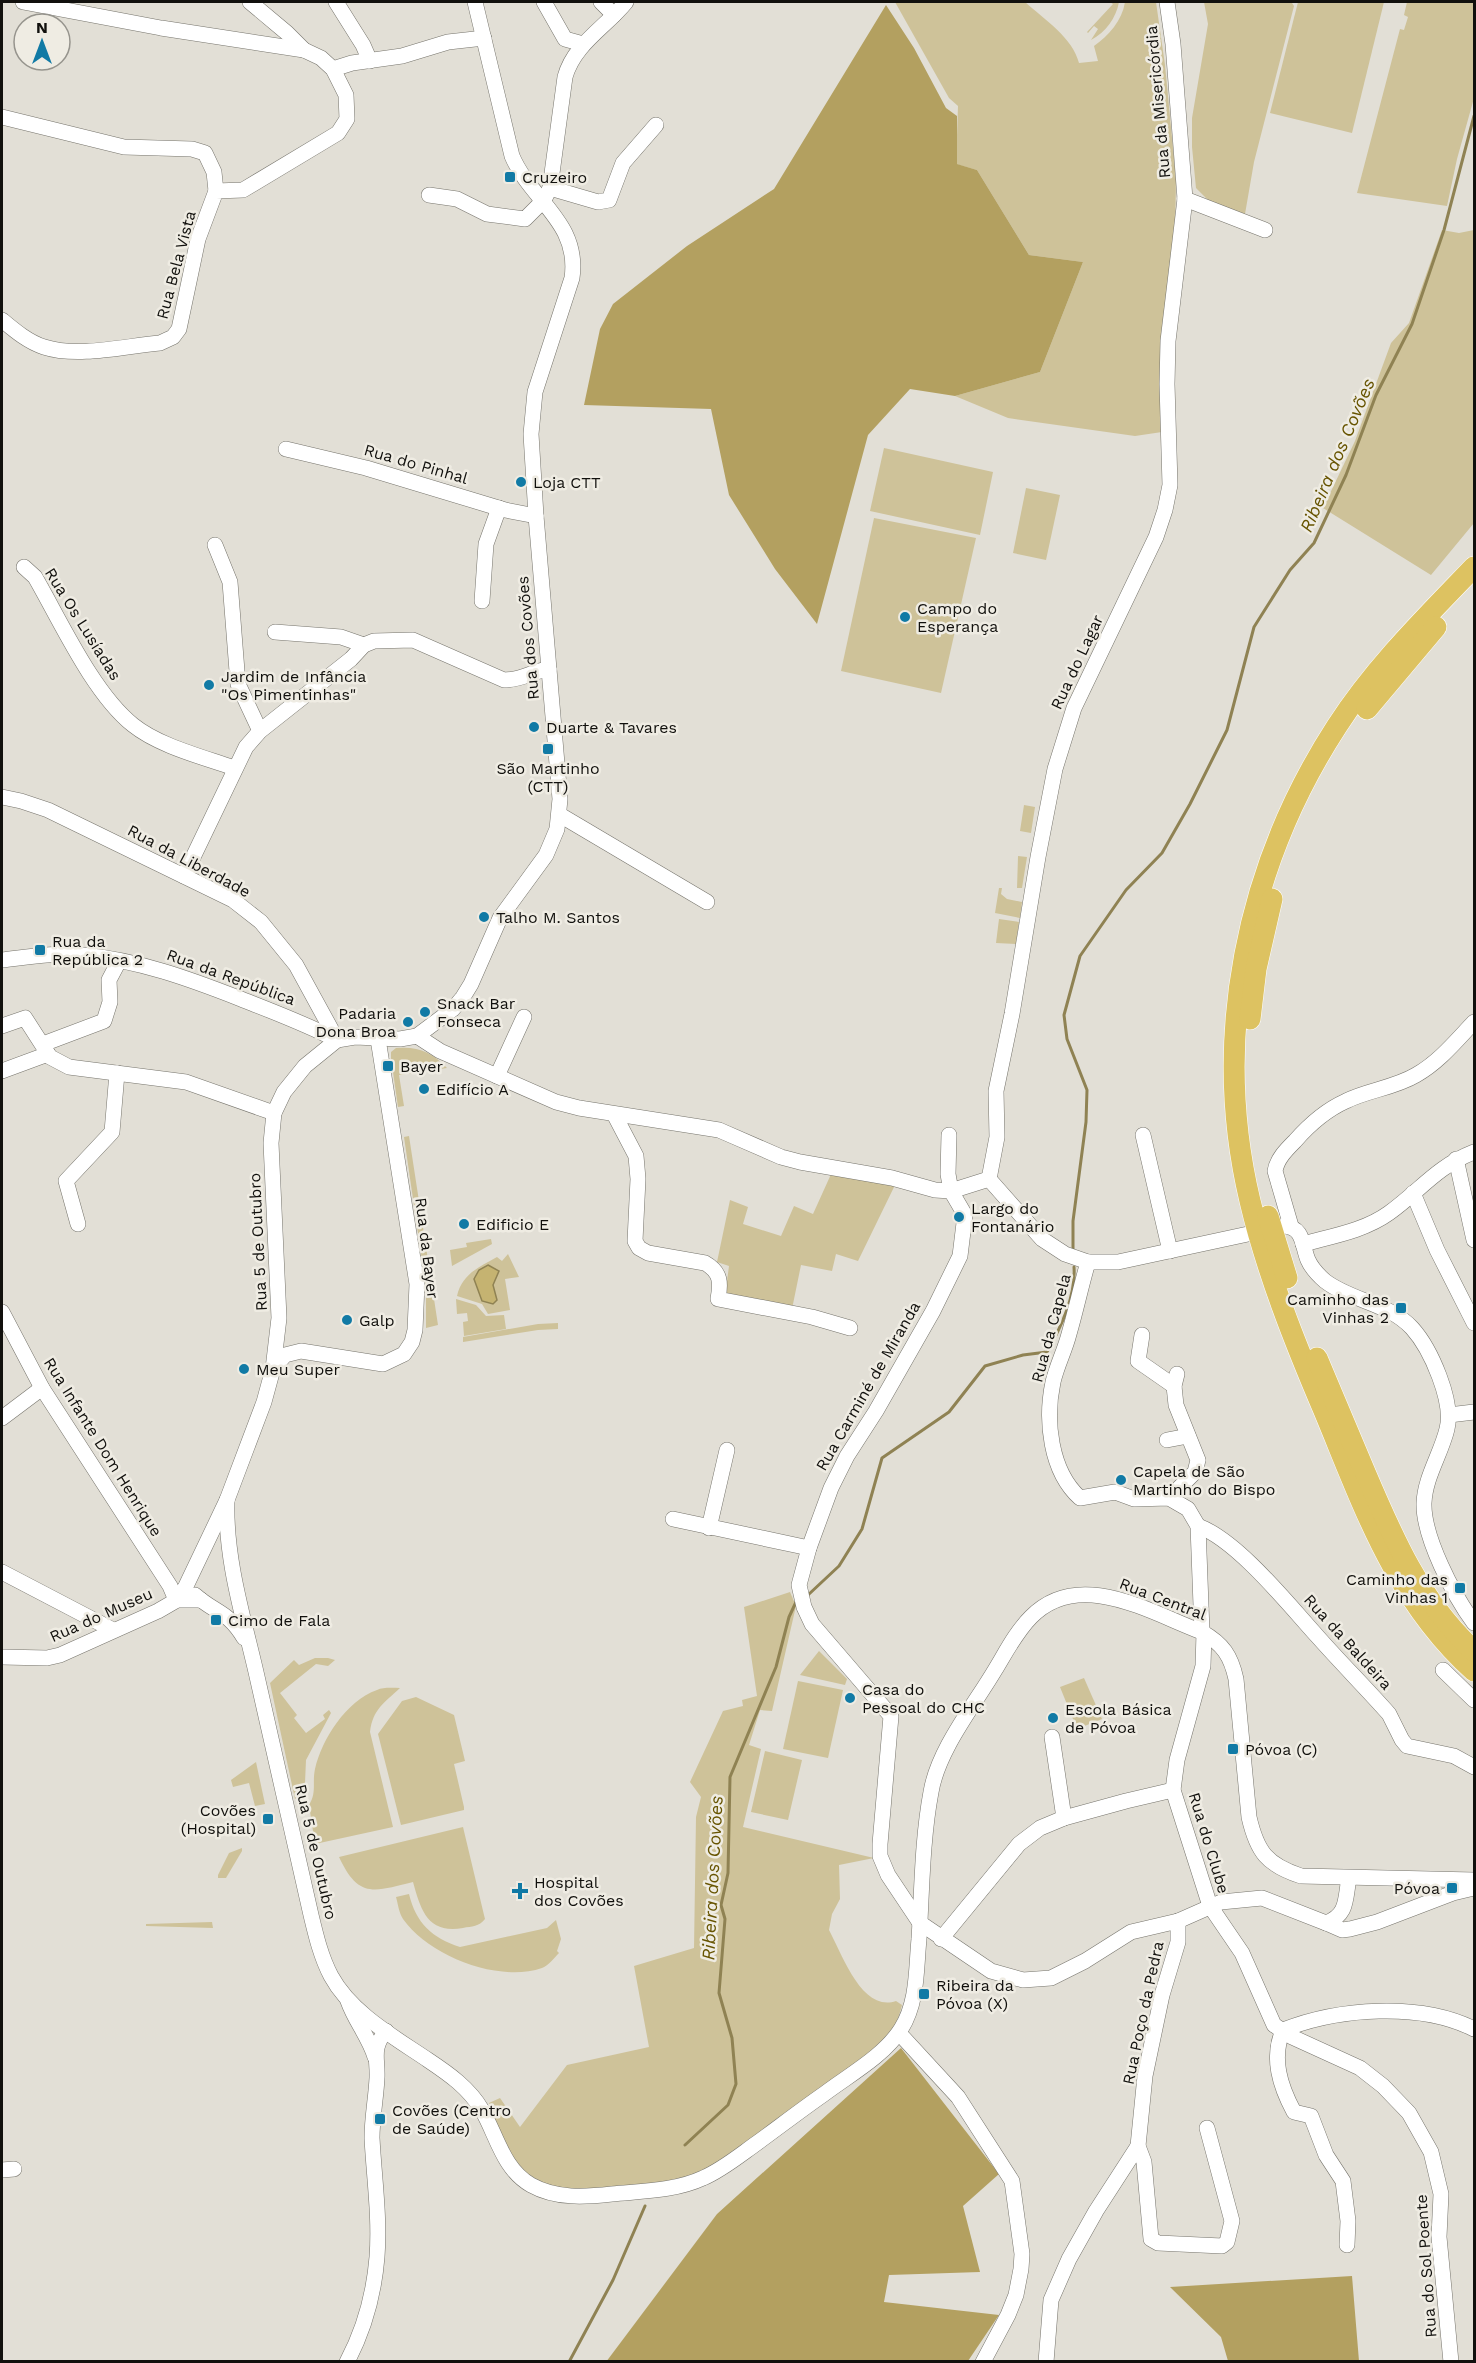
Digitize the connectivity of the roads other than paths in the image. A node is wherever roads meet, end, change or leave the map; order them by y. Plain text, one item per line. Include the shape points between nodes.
1 (23, 2) edge
2 (250, 2) edge
3 (336, 2) edge
4 (475, 2) edge
5 (544, 2) edge
6 (601, 2) edge
7 (626, 2) edge
8 (1167, 2) edge
9 (614, 15) junction
10 (484, 38) junction
11 (584, 44) junction
12 (304, 50) junction
13 (370, 61) junction
14 (333, 69) junction
15 (2, 117) edge
16 (656, 125) dead end
17 (216, 191) junction
18 (547, 194) junction
19 (429, 195) dead end
20 (1185, 199) junction
21 (1265, 230) dead end
22 (2, 320) edge
23 (286, 449) dead end
24 (499, 508) junction
25 (536, 516) junction
26 (215, 545) dead end
27 (24, 567) dead end
28 (1474, 567) edge
29 (1474, 588) edge
30 (482, 601) dead end
31 (275, 632) dead end
32 (364, 645) junction
33 (549, 669) junction
34 (260, 731) junction
35 (234, 768) junction
36 (2, 797) edge
37 (560, 815) junction
38 (184, 876) junction
39 (707, 902) dead end
40 (2, 960) edge
41 (119, 961) junction
42 (524, 1017) dead end
43 (1474, 1022) edge
44 (2, 1026) edge
45 (417, 1036) junction
46 (378, 1039) junction
47 (337, 1040) junction
48 (46, 1049) junction
49 (2, 1071) edge
50 (117, 1073) junction
51 (497, 1076) junction
52 (274, 1113) junction
53 (614, 1114) junction
54 (949, 1135) dead end
55 (1143, 1135) dead end
56 (1474, 1152) edge
57 (1455, 1159) junction
58 (989, 1179) junction
59 (951, 1191) junction
60 (1413, 1194) junction
61 (78, 1224) dead end
62 (1248, 1234) dead end
63 (1474, 1240) edge
64 (1303, 1244) junction
65 (1170, 1251) junction
66 (1088, 1262) junction
67 (2, 1312) edge
68 (1474, 1323) edge
69 (279, 1327) junction
70 (850, 1328) dead end
71 (1142, 1335) dead end
72 (301, 1351) junction
73 (273, 1369) junction
74 (42, 1388) junction
75 (1474, 1412) edge
76 (1449, 1415) junction
77 (2, 1418) edge
78 (1188, 1436) junction
79 (1167, 1440) dead end
80 (727, 1450) dead end
81 (1173, 1493) junction
82 (227, 1500) junction
83 (673, 1519) dead end
84 (1198, 1526) junction
85 (709, 1528) junction
86 (204, 1548) junction
87 (808, 1548) junction
88 (230, 1552) junction
89 (2, 1572) edge
90 (191, 1574) junction
91 (239, 1598) junction
92 (176, 1600) junction
93 (201, 1600) junction
94 (219, 1610) junction
95 (1474, 1623) edge
96 (113, 1630) junction
97 (1203, 1633) junction
98 (250, 1648) junction
99 (1474, 1651) edge
100 (2, 1657) edge
101 (1443, 1670) dead end
102 (1474, 1671) edge
103 (1474, 1700) edge
104 (1052, 1737) dead end
105 (1474, 1767) edge
106 (1173, 1790) junction
107 (1064, 1818) junction
108 (1348, 1878) junction
109 (1474, 1880) edge
110 (1474, 1888) edge
111 (897, 1890) junction
112 (922, 1892) junction
113 (1210, 1906) junction
114 (1178, 1921) junction
115 (920, 1923) junction
116 (1326, 1923) junction
117 (942, 1939) junction
118 (348, 2000) junction
119 (1283, 2030) junction
120 (1474, 2030) edge
121 (899, 2032) junction
122 (390, 2034) junction
123 (375, 2057) junction
124 (377, 2076) junction
125 (1207, 2128) dead end
126 (1138, 2146) junction
127 (1347, 2245) dead end
128 (348, 2361) edge
129 (983, 2361) edge
130 (1046, 2361) edge
131 (1451, 2361) edge

1 - 12 street
2 - 12 street
3 - 13 street
4 - 10 street, Rua dos Covões
5 - 11 street via 565,39
6 - 9 street
7 - 9 street
8 - 20 street, Rua da Misericórdia
9 - 11 street
10 - 13 street via 448,42
10 - 18 street, Rua dos Covões via 512,156 523,177
11 - 18 street via 568,65 565,77
12 - 14 street
13 - 14 street
14 - 17 street via 346,95 347,119 338,133 243,190
15 - 17 street via 124,147 192,149 205,153 214,172
16 - 18 street via 623,163 609,200 597,202
17 - 22 street, Rua Bela Vista via 198,239 179,329 173,337 160,343 71,352 43,347
18 - 19 street via 525,219 488,214 457,199
18 - 25 street, Rua dos Covões via 571,248 574,265 532,412
20 - 21 street
20 - 58 street, Rua do Lagar via 1168,342 1170,484 1165,510 1156,537 1074,708 1055,769 996,1091 997,1137
23 - 24 street, Rua do Pinhal via 366,468
24 - 25 street, Rua do Pinhal
24 - 30 street via 486,544
25 - 33 street, Rua dos Covões
26 - 34 street via 230,582 238,684
27 - 35 street, Rua Os Lusíadas via 35,577 92,676 134,725 158,740
28 - 102 highway via 1364,689 1327,742 1284,823 1253,913 1241,968 1234,1080 1241,1154 1255,1220 1314,1389 1395,1575 1425,1618
29 - 99 highway via 1416,650 1350,732 1298,827 1267,916 1256,969 1249,1076 1255,1151 1268,1214 1318,1359 1398,1548 1439,1613
31 - 32 street via 341,637
32 - 33 street via 413,639 504,680 520,680
32 - 34 street
33 - 37 street, Rua dos Covões
34 - 35 street
35 - 38 street
36 - 38 street, Rua da Liberdade via 48,810
37 - 39 street
37 - 45 street, Rua dos Covões via 546,855 500,918 464,997
38 - 47 street, Rua da Liberdade via 233,900 261,922 296,964
40 - 41 street, Rua da República via 83,955
41 - 47 street, Rua da República via 206,984 299,1020
41 - 48 street via 109,980 110,1002 104,1021
42 - 51 street
43 - 64 street via 1427,1069 1335,1107 1287,1149 1275,1171 1288,1226 1299,1232
44 - 48 street via 24,1018
45 - 46 street, Rua dos Covões
45 - 51 street via 440,1051
46 - 47 street
46 - 72 street, Rua da Bayer via 417,1284 415,1330 404,1354 383,1365
47 - 52 street, Rua 5 de Outubro via 305,1066 284,1092
48 - 49 street
48 - 50 street via 69,1067
50 - 52 street via 186,1082
50 - 61 street via 112,1132 66,1181
51 - 53 street via 556,1102
52 - 69 street, Rua 5 de Outubro via 271,1143
53 - 59 street via 719,1130 800,1162
53 - 70 street via 636,1155 635,1241 639,1248 713,1268 721,1282 718,1299
54 - 59 street
55 - 65 street
56 - 57 street
57 - 60 street
57 - 63 street
58 - 59 street
58 - 66 street via 1042,1239 1065,1254
59 - 87 street, Rua Carminé de Miranda via 965,1215 960,1256 933,1311 842,1466
60 - 64 street via 1366,1227
60 - 68 street
62 - 65 street
64 - 76 street via 1313,1269 1329,1284 1396,1315 1412,1329 1430,1354
65 - 66 street via 1118,1262
66 - 81 street, Rua da Capela via 1053,1383 1050,1433 1056,1462 1070,1489 1080,1498 1116,1492 1134,1499
67 - 74 street, Rua Infante Dom Henrique
69 - 72 street via 287,1342
69 - 73 street, Rua 5 de Outubro
71 - 78 street via 1138,1361 1175,1380 1176,1405
72 - 73 street via 285,1356
73 - 82 street, Rua 5 de Outubro
74 - 77 street
74 - 92 street, Rua Infante Dom Henrique
75 - 76 street
76 - 95 street via 1427,1485 1425,1517 1437,1553
78 - 79 street
78 - 81 street via 1197,1453 1197,1467
80 - 85 street
81 - 84 street
82 - 86 street, Rua 5 de Outubro
82 - 88 street, Rua 5 de Outubro
83 - 85 street
84 - 97 street
84 - 105 street, Rua da Baldeira via 1218,1535 1268,1581 1389,1714 1407,1746 1454,1756
85 - 87 street
86 - 88 street via 217,1543
86 - 90 street
87 - 111 street, Rua Carminé de Miranda via 799,1585 812,1624 891,1716 880,1844 884,1866
88 - 91 street
89 - 96 street
90 - 92 street
90 - 93 street via 193,1591
91 - 94 street
91 - 98 street, Rua 5 de Outubro
92 - 93 street
92 - 96 street, Rua do Museu
93 - 94 street
94 - 98 street, Rua 5 de Outubro
96 - 100 street, Rua do Museu via 60,1655
97 - 106 street via 1203,1666 1177,1760
97 - 108 street, Rua Central via 1224,1647 1234,1668 1249,1817 1260,1849 1284,1871 1301,1876
97 - 112 street, Rua Central via 1100,1594 1059,1597 1029,1618 935,1774
98 - 118 street, Rua 5 de Outubro via 318,1940 334,1982
101 - 103 street
104 - 107 street
106 - 107 street
106 - 113 street, Rua do Clube
107 - 117 street via 1040,1828 1019,1844
108 - 109 street, Rua Central
108 - 116 street via 1342,1914
110 - 116 street, Rua Carminé de Miranda via 1350,1929
111 - 112 street
111 - 115 street, Rua Carminé de Miranda
112 - 115 street, Rua Central
113 - 114 street, Rua Carminé de Miranda
113 - 116 street, Rua Carminé de Miranda via 1262,1898
113 - 119 street, Rua do Clube via 1242,1953 1274,2025
114 - 117 street, Rua Carminé de Miranda via 1131,1932 1050,1978 1023,1980 991,1971
114 - 126 street, Rua Poço da Pedra via 1178,1942 1145,2076
115 - 117 street, Rua Carminé de Miranda
115 - 121 street, Rua Central via 915,1994
118 - 122 street, Rua 5 de Outubro
118 - 123 street
119 - 120 street via 1304,2021 1408,2011 1440,2016
119 - 127 street via 1278,2041 1282,2091 1294,2112 1311,2116 1326,2155 1342,2181
119 - 131 street, Rua do Sol Poente via 1360,2068 1383,2086 1409,2113 1431,2152 1441,2194 1439,2237
121 - 122 street, Rua 5 de Outubro via 876,2055 705,2178 658,2190 585,2197 544,2192 525,2182 502,2153 481,2108 467,2090
121 - 129 street via 958,2097 1012,2181 1021,2270 1008,2315
122 - 123 street via 378,2040
122 - 124 street
123 - 124 street
124 - 128 street via 372,2136 377,2255 368,2314
125 - 126 street, Rua Poço da Pedra via 1232,2221 1227,2242 1222,2246 1158,2243 1151,2239 1144,2162
126 - 130 street via 1096,2211 1051,2300

